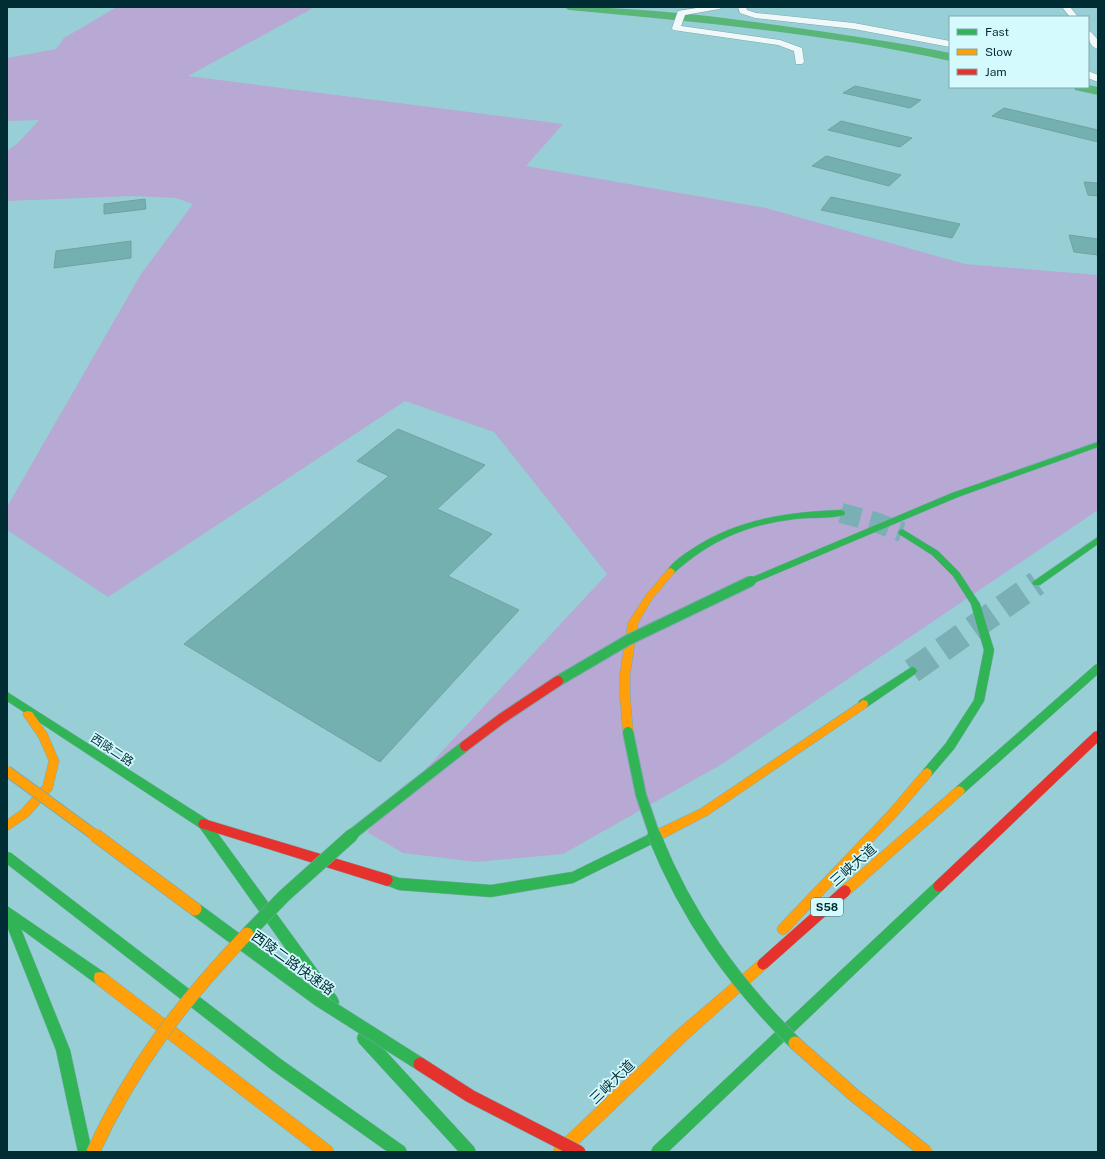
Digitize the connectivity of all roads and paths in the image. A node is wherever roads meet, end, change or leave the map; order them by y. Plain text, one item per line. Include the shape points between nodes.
1 (719, 7) edge
2 (742, 7) edge
3 (1066, 7) edge
4 (1073, 16) edge
5 (1089, 35) edge
6 (949, 44) edge
7 (1098, 46) edge
8 (799, 62) dead end
9 (1089, 74) edge
10 (1098, 79) edge
11 (1098, 444) edge
12 (841, 513) tunnel mouth
13 (902, 532) tunnel mouth
14 (1098, 540) edge
15 (1037, 583) tunnel mouth
16 (1098, 668) edge
17 (912, 670) tunnel mouth
18 (7, 697) edge
19 (1098, 734) edge
20 (7, 771) edge
21 (204, 824) junction
22 (7, 826) edge
23 (7, 857) edge
24 (8, 912) edge
25 (775, 938) dead end
26 (753, 960) dead end
27 (340, 1012) junction
28 (683, 1034) junction
29 (85, 1152) edge
30 (93, 1152) edge
31 (327, 1152) edge
32 (400, 1152) edge
33 (468, 1152) edge
34 (560, 1152) edge
35 (579, 1152) edge
36 (658, 1152) edge
37 (926, 1152) edge

1 - 8 street via 681,13 676,28 780,43 799,50
2 - 6 street via 743,11 755,15 854,26
3 - 4 street
5 - 7 street
9 - 10 street
11 - 30 main road, bridge via 956,495 750,581 579,667 501,719 341,844 284,896 216,965 143,1058 102,1130
12 - 37 main road, bridge via 814,512 769,518 727,532 696,549 671,569 649,595 634,622 625,660 628,732 638,784 658,846 682,897 711,944 748,992 792,1040 844,1088
13 - 25 main road via 936,553 956,574 975,604 989,650 979,701 950,746 893,813
14 - 15 main road
16 - 28 main road, 三峡大道 / S58
17 - 21 main road via 704,812 573,877 491,891 398,884
18 - 21 main road, 西陵二路
18 - 22 main road via 27,715 44,736 54,762 48,787 25,813
19 - 36 main road
20 - 27 main road, 西陵二路快速路, bridge via 313,995
21 - 27 main road
23 - 32 main road via 277,1065
24 - 29 main road via 63,1050
24 - 31 main road via 100,978
26 - 28 main road
27 - 33 main road
27 - 35 main road, 西陵二路快速路, bridge via 470,1096
28 - 34 main road, 三峡大道 / S58

